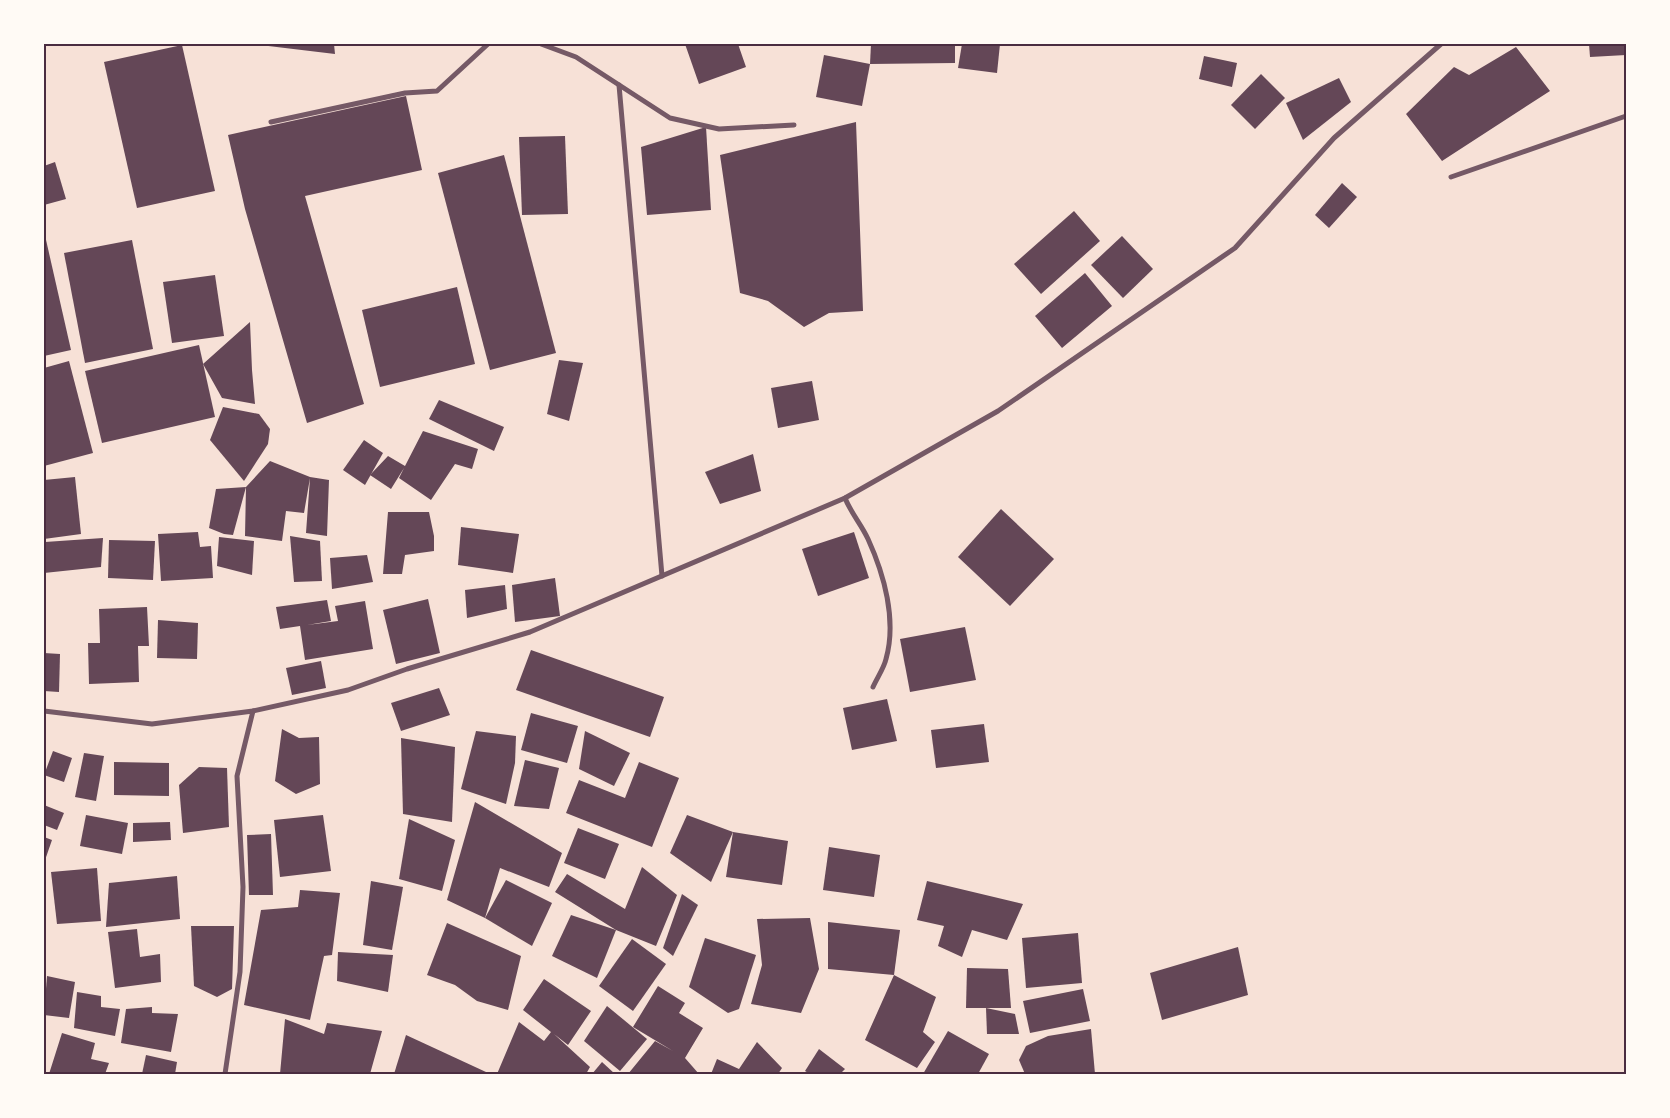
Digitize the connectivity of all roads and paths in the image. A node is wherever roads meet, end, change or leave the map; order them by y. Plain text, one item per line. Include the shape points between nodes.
1 (488, 44) edge
2 (541, 44) edge
3 (1441, 44) edge
4 (619, 85) junction
5 (1626, 116) edge
6 (271, 122) dead end
7 (794, 125) dead end
8 (1451, 177) dead end
9 (845, 498) junction
10 (662, 576) junction
11 (873, 687) dead end
12 (44, 711) edge
13 (253, 711) junction
14 (225, 1074) edge

1 - 6 street via 437,91 405,93
2 - 4 street via 576,57
3 - 9 street via 1334,138 1235,248 998,411
4 - 7 street via 670,118 706,127
4 - 10 street
5 - 8 street
9 - 10 street
9 - 11 street via 867,537 880,568 887,597 889,630 886,659
10 - 13 street via 530,632 348,690
12 - 13 street via 152,724
13 - 14 street via 237,776 243,887 240,972

